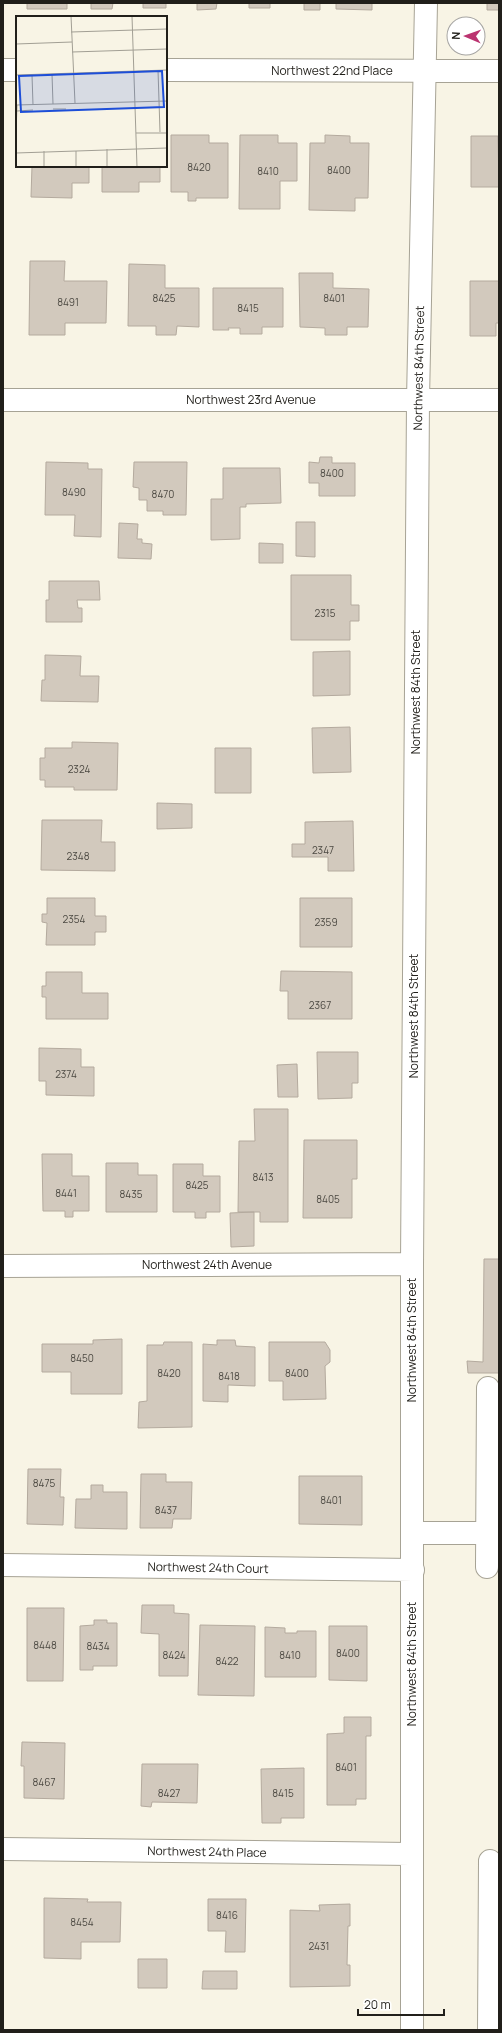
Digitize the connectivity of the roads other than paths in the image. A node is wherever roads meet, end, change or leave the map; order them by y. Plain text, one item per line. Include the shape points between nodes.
1 (426, 3) edge
2 (3, 70) edge
3 (16, 70) edge
4 (167, 70) edge
5 (426, 71) junction
6 (499, 71) edge
7 (3, 400) edge
8 (418, 400) junction
9 (499, 400) edge
10 (412, 1264) junction
11 (3, 1266) edge
12 (488, 1388) dead end
13 (413, 1533) junction
14 (487, 1533) junction
15 (3, 1565) edge
16 (487, 1567) dead end
17 (413, 1570) junction
18 (3, 1849) edge
19 (410, 1854) junction
20 (490, 1861) dead end
21 (412, 2030) edge
22 (489, 2030) edge

1 - 5 street, Northwest 84th Street
2 - 3 street
4 - 5 street, Northwest 22nd Place
5 - 6 street, Northwest 22nd Place
5 - 8 street, Northwest 84th Street
7 - 8 street, Northwest 23rd Avenue
8 - 9 street, Northwest 23rd Avenue
8 - 10 street, Northwest 84th Street
10 - 11 street, Northwest 24th Avenue
10 - 13 street, Northwest 84th Street
12 - 14 street
13 - 14 street
13 - 17 street, Northwest 84th Street
14 - 16 street
15 - 17 street, Northwest 24th Court
17 - 19 street, Northwest 84th Street
18 - 19 street, Northwest 24th Place
19 - 21 street, Northwest 84th Street
20 - 22 street

